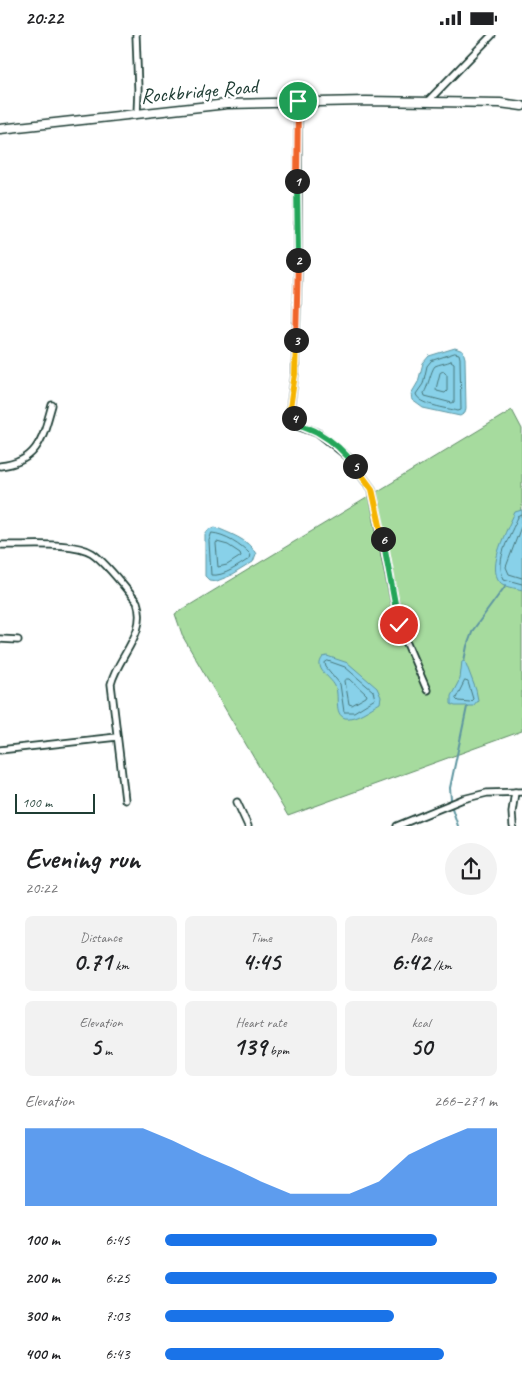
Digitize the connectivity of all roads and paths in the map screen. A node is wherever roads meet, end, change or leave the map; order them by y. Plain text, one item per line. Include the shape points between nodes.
1 (136, 35) edge
2 (492, 35) edge
3 (298, 101) junction
4 (427, 102) junction
5 (522, 106) edge
6 (137, 114) junction
7 (0, 129) edge
8 (52, 405) dead end
9 (0, 466) edge
10 (0, 545) edge
11 (0, 639) edge
12 (18, 640) dead end
13 (427, 690) dead end
14 (117, 737) junction
15 (0, 750) edge
16 (519, 792) edge
17 (125, 800) dead end
18 (237, 802) dead end
19 (248, 826) edge
20 (397, 826) edge
21 (513, 826) edge

1 - 6 street
2 - 4 street
3 - 4 main road, Rockbridge Road
3 - 6 main road, Rockbridge Road via 227,104
3 - 13 street via 298,301 290,408 300,426 317,432 348,457 372,489 399,625
4 - 5 main road, Rockbridge Road
6 - 7 main road, Rockbridge Road
8 - 9 street via 41,442 25,458
10 - 14 street via 70,546 86,550 99,559 137,602 139,626 114,671 111,684
11 - 12 street
14 - 15 street
14 - 17 street
16 - 20 street via 487,793 463,799
16 - 21 street via 512,812
18 - 19 street

